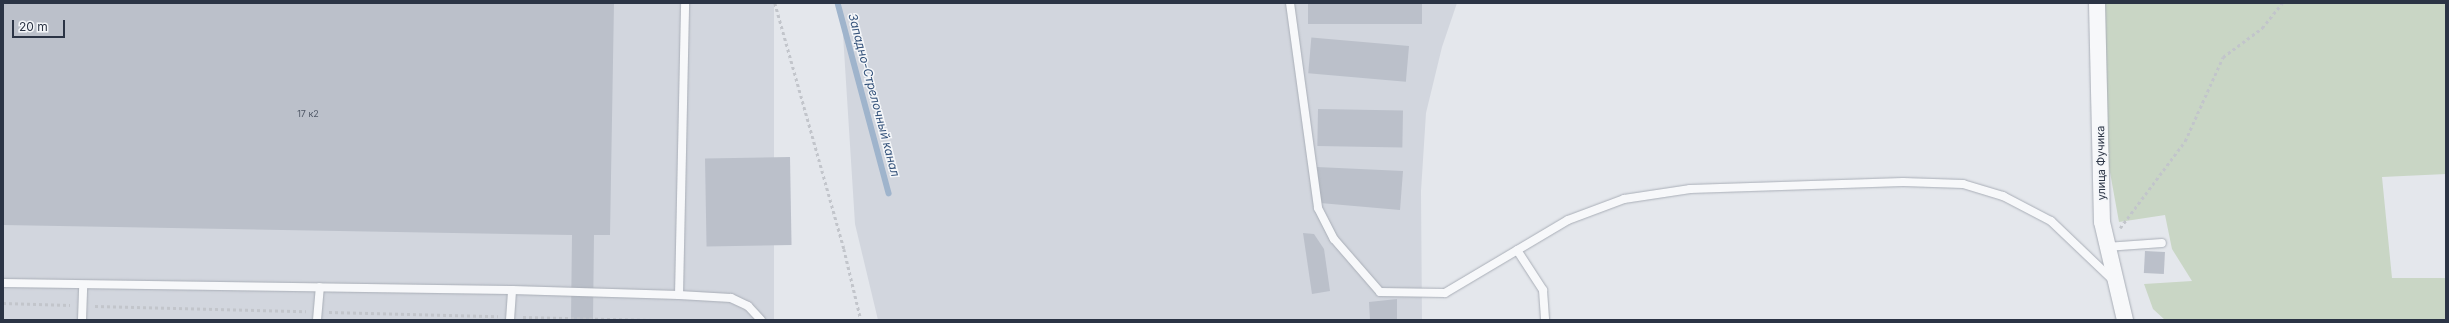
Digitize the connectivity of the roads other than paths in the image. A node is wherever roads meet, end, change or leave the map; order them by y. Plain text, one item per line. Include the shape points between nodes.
1 (685, 3) edge
2 (1290, 3) edge
3 (2096, 3) edge
4 (2162, 243) dead end
5 (2106, 247) junction
6 (1516, 250) junction
7 (3, 283) edge
8 (2117, 284) junction
9 (83, 285) junction
10 (320, 287) junction
11 (512, 290) junction
12 (679, 295) junction
13 (82, 320) edge
14 (317, 320) edge
15 (510, 320) edge
16 (761, 320) edge
17 (1545, 320) edge
18 (2125, 320) edge

1 - 12 lane
2 - 6 lane via 1318,208 1334,239 1380,292 1444,293
3 - 5 street, улица Фучика via 2102,222
4 - 5 lane
5 - 8 street, улица Фучика
6 - 8 lane via 1568,220 1624,199 1690,189 1903,182 1963,184 2003,196 2051,221
6 - 17 lane via 1543,290
7 - 9 lane
8 - 18 street, улица Фучика
9 - 10 lane
9 - 13 lane
10 - 11 lane
10 - 14 lane
11 - 12 lane
11 - 15 lane
12 - 16 lane via 731,298 748,306

